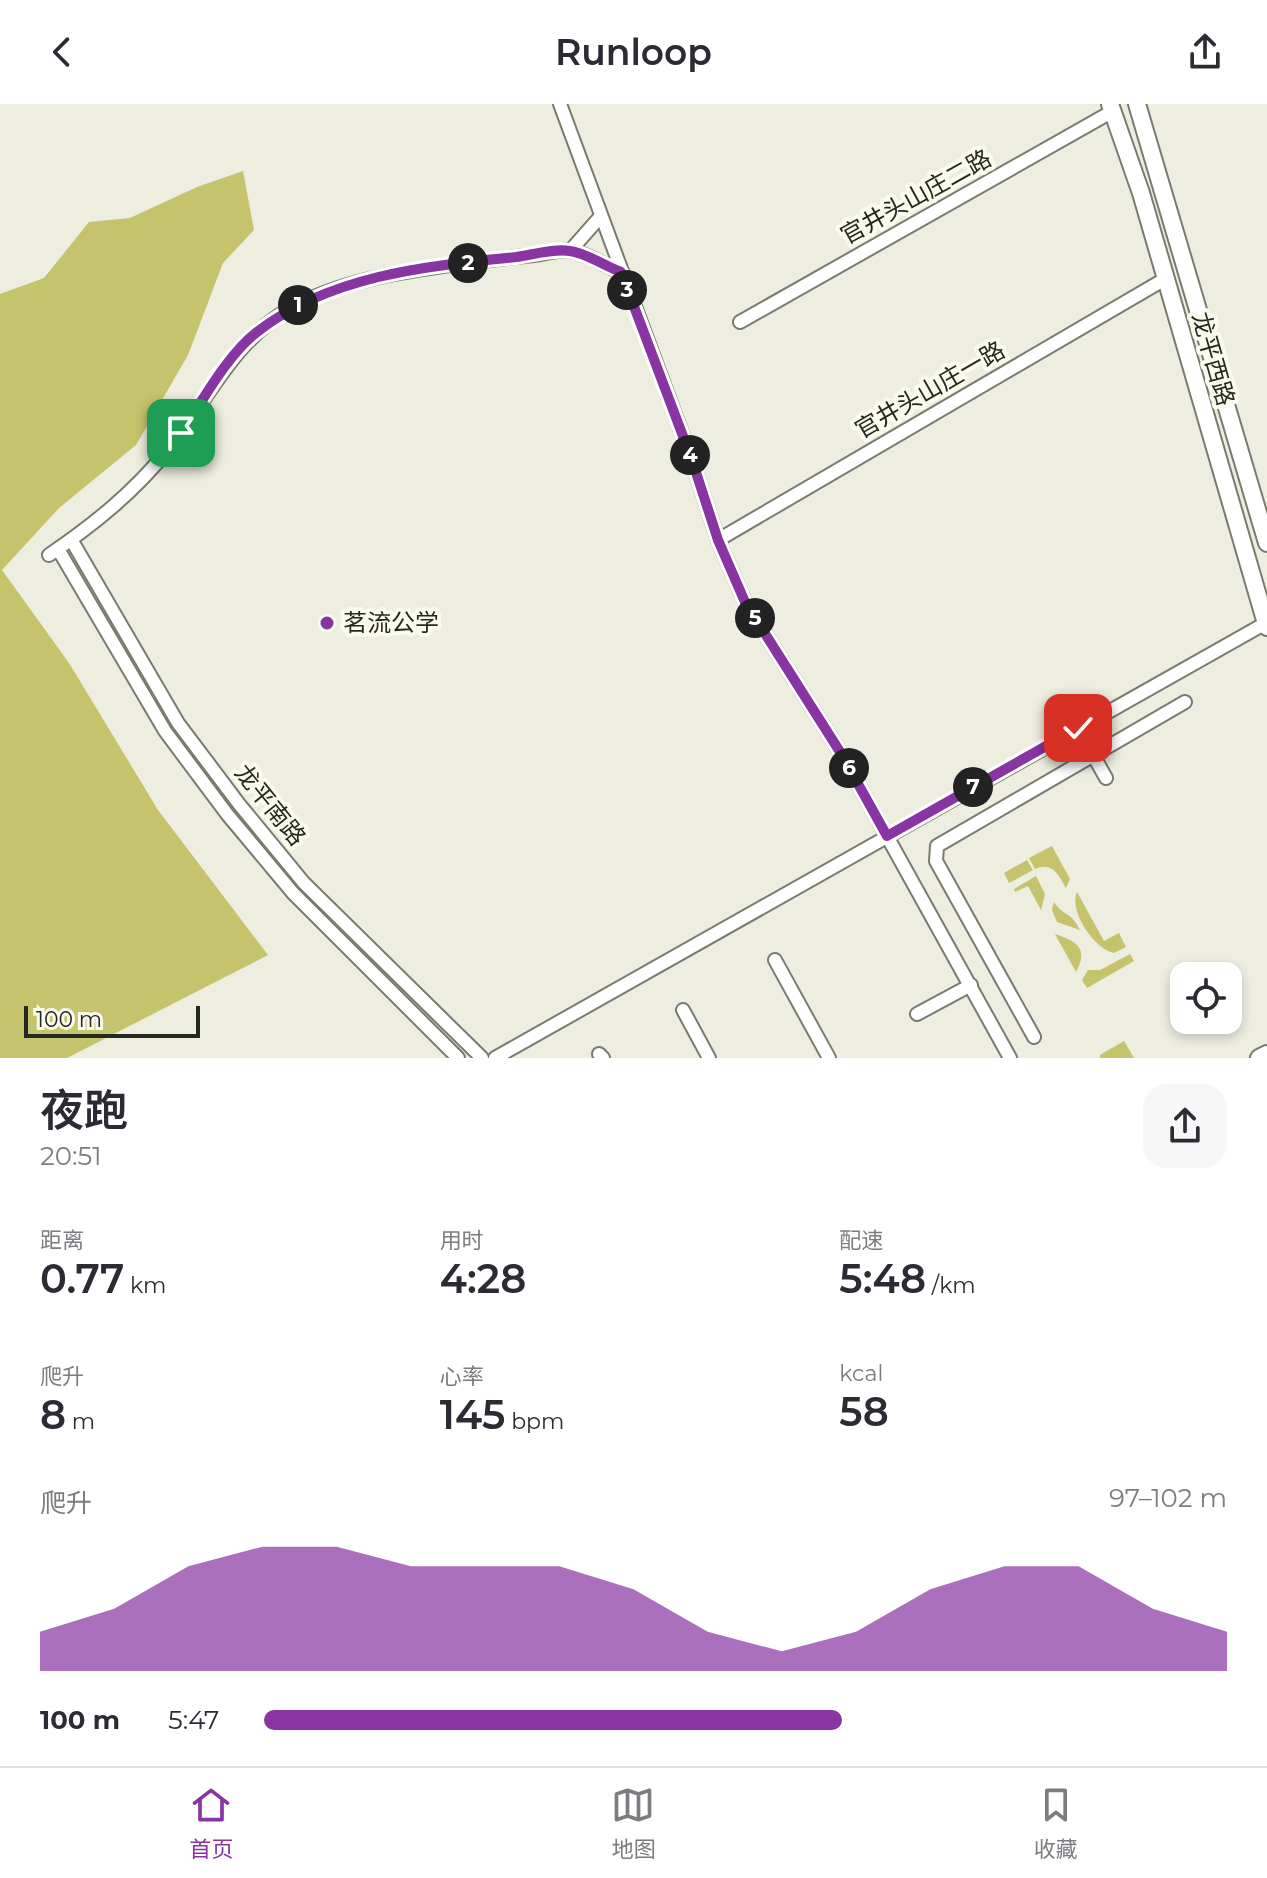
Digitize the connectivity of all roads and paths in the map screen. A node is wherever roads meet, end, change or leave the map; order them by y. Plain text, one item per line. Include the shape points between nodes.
1 (560, 104) edge
2 (1137, 104) edge
3 (1112, 108) edge
4 (600, 217) junction
5 (570, 251) junction
6 (621, 272) junction
7 (1165, 279) junction
8 (740, 322) dead end
9 (1264, 523) edge
10 (718, 540) junction
11 (72, 541) junction
12 (1267, 543) edge
13 (1266, 625) edge
14 (1185, 702) dead end
15 (1078, 728) junction
16 (1093, 755) junction
17 (1106, 778) dead end
18 (887, 836) junction
19 (775, 960) dead end
20 (971, 985) junction
21 (683, 1010) dead end
22 (917, 1014) dead end
23 (1034, 1037) dead end
24 (1267, 1054) edge
25 (458, 1058) edge
26 (482, 1058) edge
27 (495, 1058) edge
28 (709, 1058) edge
29 (829, 1058) edge
30 (1010, 1058) edge
31 (1259, 1058) edge

1 - 4 street
2 - 9 main road, 龙平西路
3 - 7 main road, 龙平西路
3 - 8 street, 官井头山庄二路
4 - 5 street
4 - 6 street
5 - 6 street
5 - 11 street via 377,278 330,290 287,310 253,334 144,476
6 - 10 street
7 - 10 street, 官井头山庄一路
7 - 13 main road, 龙平西路
9 - 12 main road, 龙平西路
10 - 18 street via 745,602
11 - 25 street, 龙平南路 via 54,552 165,731 293,893
11 - 26 street, 龙平南路 via 178,723 239,804 304,883
13 - 15 street
14 - 16 street
15 - 16 street
15 - 18 street
16 - 17 street
16 - 23 street via 940,843 936,851 936,861
18 - 20 street
18 - 27 street
19 - 29 street
20 - 22 street
20 - 30 street
21 - 28 street
24 - 31 main road

